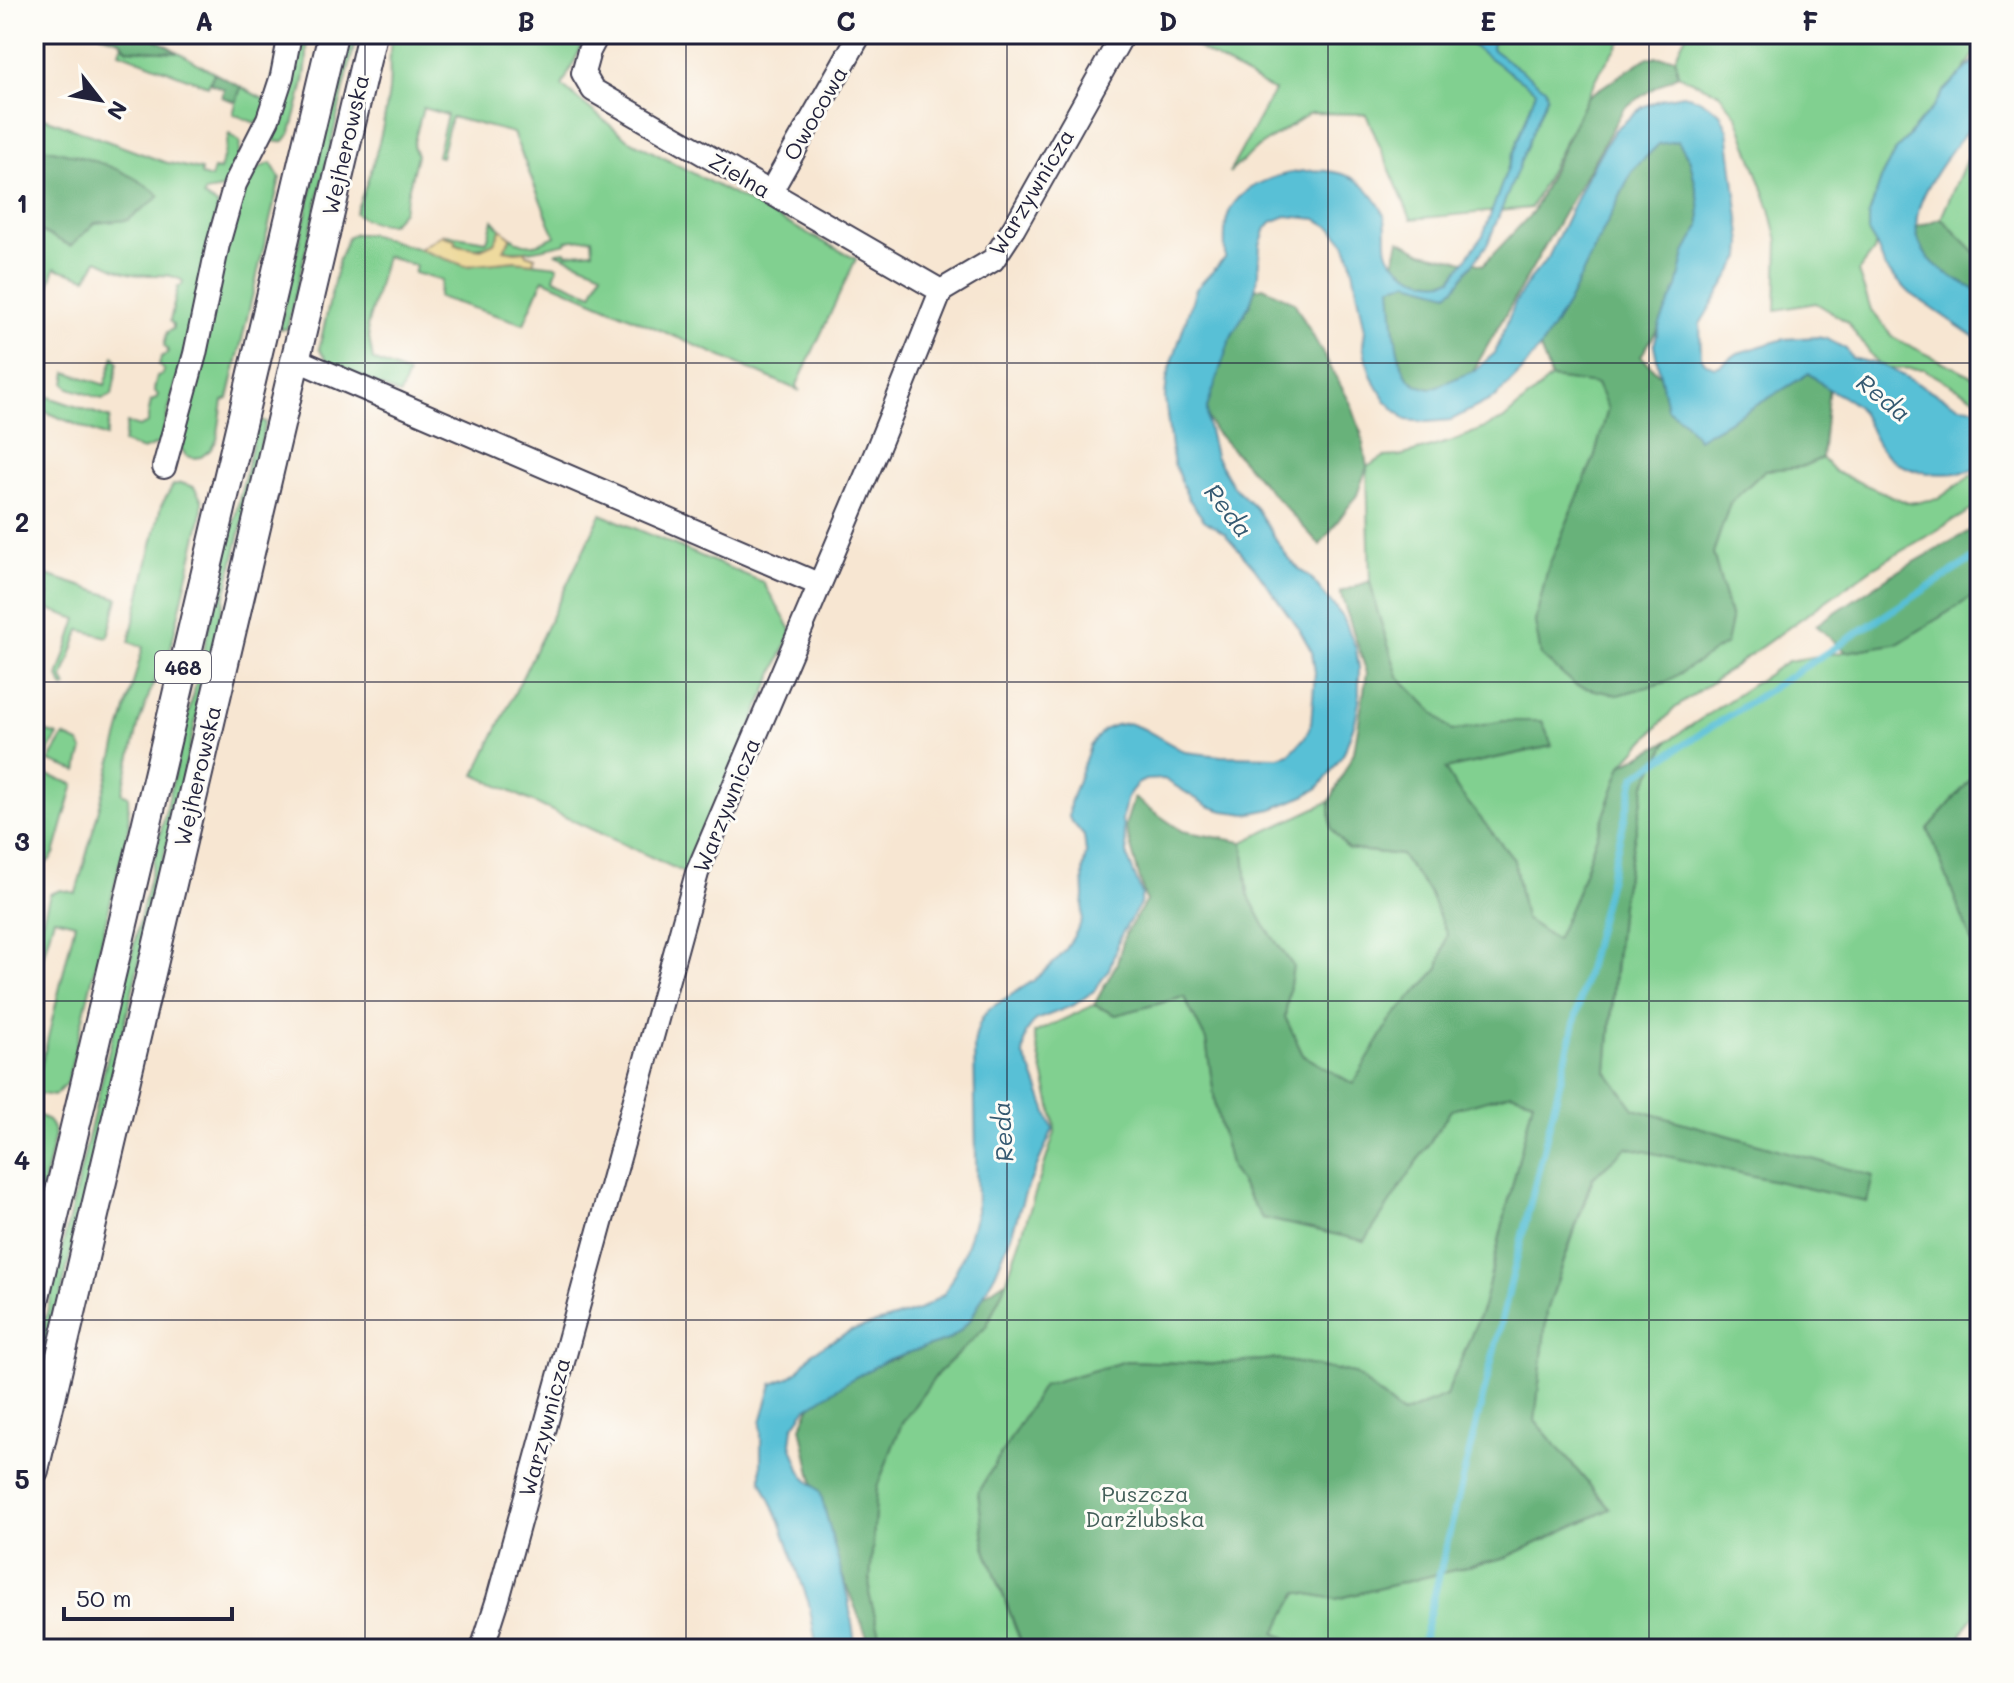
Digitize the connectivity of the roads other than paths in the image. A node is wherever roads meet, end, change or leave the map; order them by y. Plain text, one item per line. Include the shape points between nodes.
1 (290, 34) edge
2 (333, 34) edge
3 (372, 34) edge
4 (598, 34) edge
5 (860, 34) edge
6 (1123, 34) edge
7 (770, 193) junction
8 (941, 291) junction
9 (295, 359) junction
10 (164, 467) dead end
11 (818, 584) junction
12 (34, 1301) edge
13 (34, 1470) edge
14 (482, 1649) edge

1 - 10 street via 268,119 235,184
2 - 12 main road, Wejherowska / 468
3 - 9 main road, Wejherowska / 468
4 - 7 street, Zielna via 583,73 593,90
5 - 7 street, Owocowa
6 - 8 street, Warzywnicza via 993,260
7 - 8 street, Zielna
8 - 11 street, Warzywnicza
9 - 11 street
9 - 13 main road, Wejherowska / 468
11 - 14 street, Warzywnicza via 697,873

